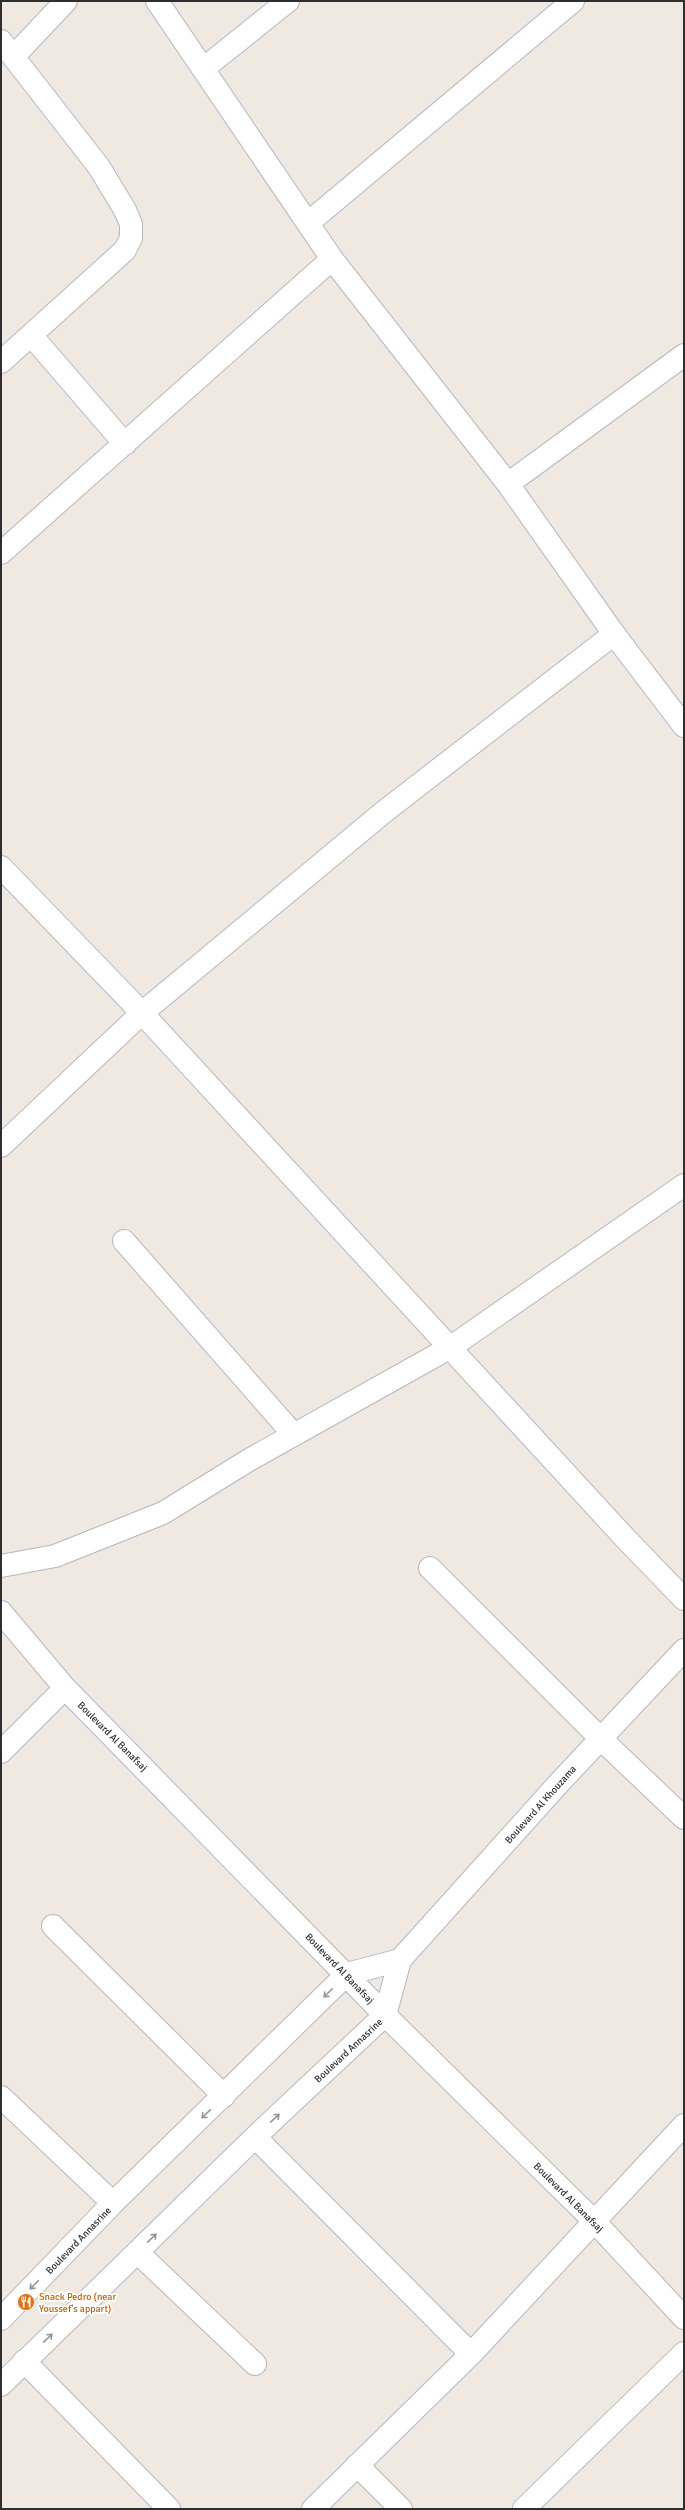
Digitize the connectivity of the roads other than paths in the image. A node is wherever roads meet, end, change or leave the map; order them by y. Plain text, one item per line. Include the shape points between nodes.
1 (66, 1) edge
2 (157, 1) edge
3 (288, 1) edge
4 (573, 1) edge
5 (7, 49) edge
6 (203, 69) junction
7 (308, 223) junction
8 (332, 259) junction
9 (30, 335) junction
10 (684, 355) edge
11 (1, 362) edge
12 (125, 444) junction
13 (508, 484) junction
14 (1, 553) edge
15 (614, 634) junction
16 (684, 726) edge
17 (1, 867) edge
18 (142, 1013) junction
19 (1, 1146) edge
20 (684, 1185) edge
21 (124, 1241) dead end
22 (451, 1347) junction
23 (294, 1435) junction
24 (1, 1566) edge
25 (430, 1568) dead end
26 (684, 1599) edge
27 (1, 1612) edge
28 (684, 1650) edge
29 (65, 1688) junction
30 (600, 1738) junction
31 (1, 1752) edge
32 (684, 1818) edge
33 (53, 1926) dead end
34 (400, 1960) junction
35 (347, 1974) junction
36 (385, 2016) junction
37 (224, 2096) junction
38 (1, 2097) edge
39 (684, 2125) edge
40 (255, 2137) junction
41 (113, 2203) junction
42 (595, 2222) junction
43 (137, 2252) junction
44 (1, 2318) edge
45 (684, 2318) edge
46 (471, 2354) junction
47 (684, 2354) edge
48 (24, 2361) junction
49 (255, 2364) dead end
50 (1, 2385) edge
51 (357, 2465) junction
52 (170, 2509) edge
53 (313, 2509) edge
54 (401, 2509) edge
55 (524, 2509) edge

1 - 5 street
2 - 6 street
3 - 6 street
4 - 7 street
5 - 9 street via 99,167 131,224 131,238 125,250
6 - 7 street
7 - 8 street
8 - 12 street
8 - 13 street
9 - 11 street
9 - 12 street
10 - 13 street
12 - 14 street
13 - 15 street
15 - 16 street
15 - 18 street via 385,811
17 - 18 street
18 - 19 street
18 - 22 street
20 - 22 street
21 - 23 street
22 - 23 street
22 - 26 street
23 - 24 street via 163,1513 55,1556
25 - 30 street
27 - 29 street, Boulevard Al Banafsaj
28 - 30 street, Boulevard Al Khouzama
29 - 31 street
29 - 35 street, Boulevard Al Banafsaj
30 - 32 street
30 - 34 street, Boulevard Al Khouzama
33 - 37 street
34 - 35 street, Boulevard Annasrine
34 - 36 street, Boulevard Annasrine
35 - 36 street, Boulevard Al Banafsaj
35 -> 37 street, Boulevard Annasrine
40 -> 36 street, Boulevard Annasrine
36 - 42 street, Boulevard Al Banafsaj
37 -> 41 street, Boulevard Annasrine
38 - 41 street
39 - 42 street
43 -> 40 street, Boulevard Annasrine
40 - 46 street
41 -> 44 street, Boulevard Annasrine
42 - 45 street, Boulevard Al Banafsaj
42 - 46 street
48 -> 43 street, Boulevard Annasrine
43 - 49 street
46 - 51 street
47 - 55 street
48 - 50 street, Boulevard Annasrine
48 - 52 street
51 - 53 street
51 - 54 street

